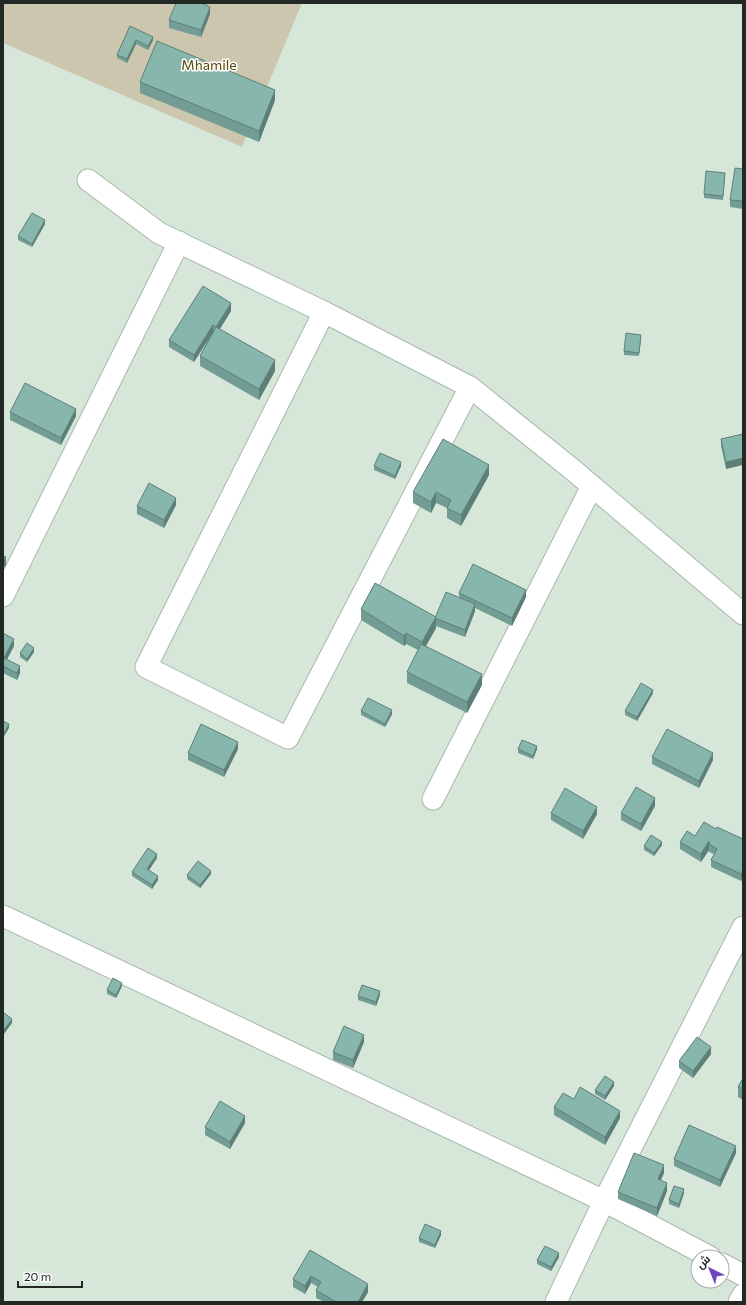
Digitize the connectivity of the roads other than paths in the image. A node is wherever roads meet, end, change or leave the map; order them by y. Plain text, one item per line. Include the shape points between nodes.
1 (88, 180) dead end
2 (179, 242) junction
3 (324, 312) junction
4 (470, 387) junction
5 (592, 486) junction
6 (3, 596) edge
7 (743, 614) edge
8 (433, 799) dead end
9 (3, 916) edge
10 (743, 927) edge
11 (604, 1201) junction
12 (695, 1249) edge
13 (730, 1268) edge
14 (743, 1275) edge
15 (743, 1295) edge
16 (556, 1302) edge
17 (739, 1302) edge

1 - 2 street via 159,233
2 - 3 street
2 - 6 street
3 - 4 street
3 - 4 street via 146,667 288,738
4 - 5 street
5 - 7 street
5 - 8 street
9 - 11 street
10 - 11 street
11 - 12 street
11 - 16 street
13 - 14 street
15 - 17 street

